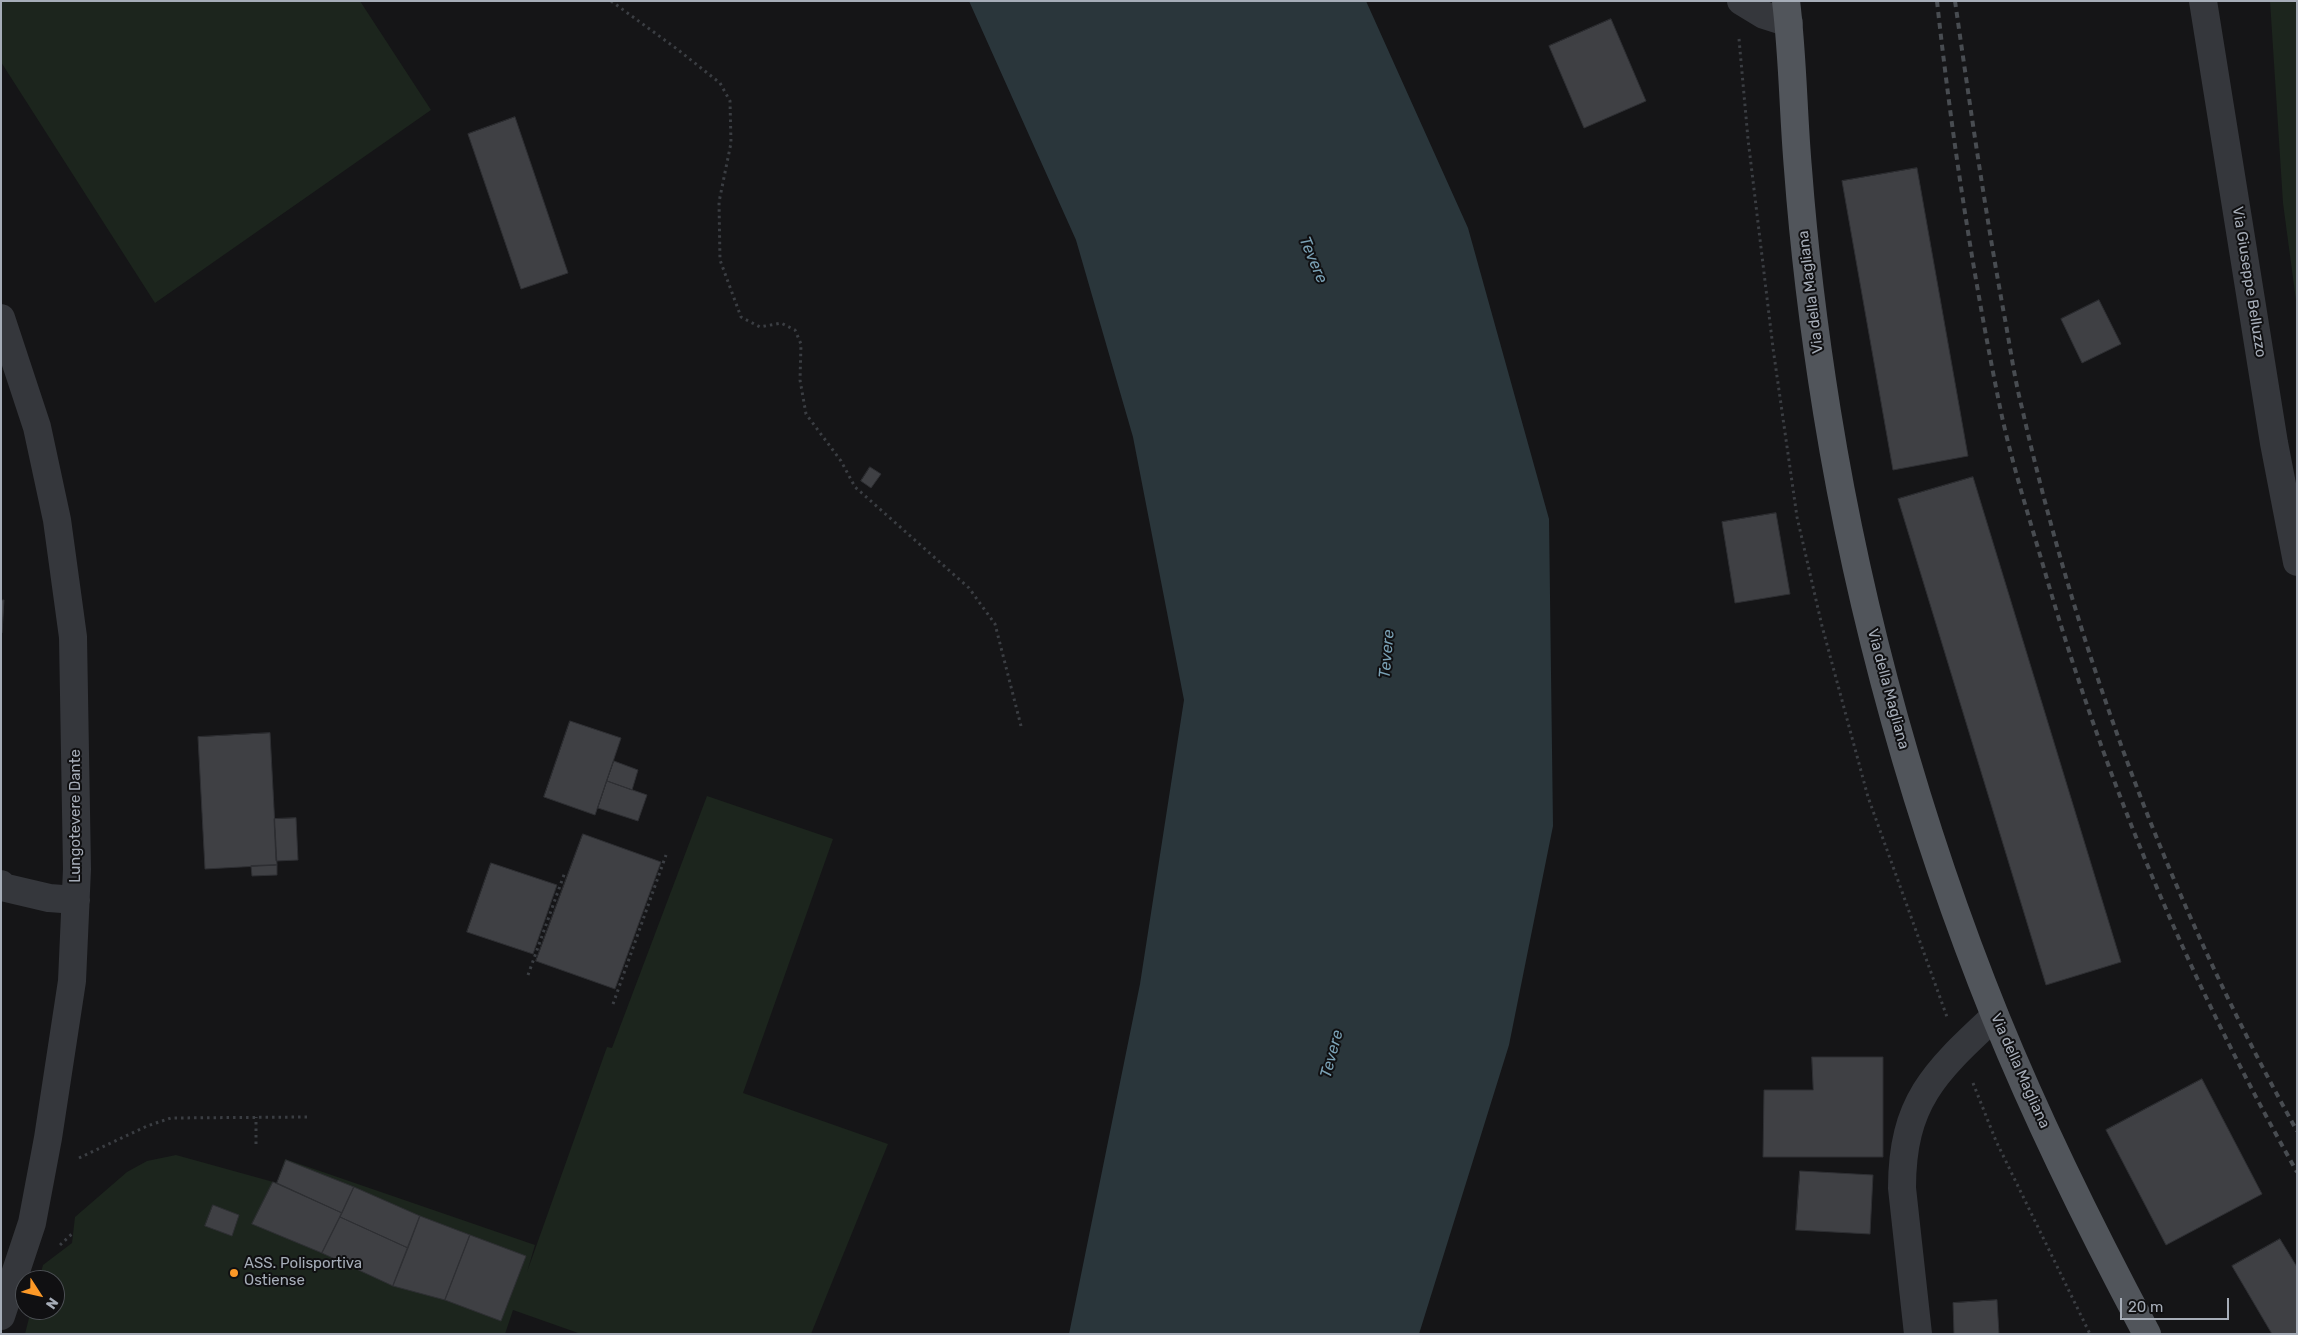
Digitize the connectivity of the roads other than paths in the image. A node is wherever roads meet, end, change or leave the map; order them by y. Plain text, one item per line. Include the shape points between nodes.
1 (1741, 1) edge
2 (2203, 1) edge
3 (1787, 12) edge
4 (1, 318) edge
5 (2297, 562) edge
6 (1, 884) edge
7 (76, 900) junction
8 (1995, 1016) junction
9 (3, 1302) edge
10 (1918, 1334) edge
11 (2147, 1334) edge

1 - 3 street via 1769,17
2 - 5 street, Via Giuseppe Belluzzo via 2274,443
3 - 8 main road, Via della Magliana via 1792,44 1797,167 1811,296 1827,412 1850,537 1913,778
4 - 7 street, Lungotevere Dante via 37,427 57,520 73,637
6 - 7 street via 2,887 49,898
7 - 9 street, Lungotevere Dante via 72,981 48,1138 32,1223
8 - 10 street via 1929,1083 1916,1106 1908,1131 1902,1169 1903,1202
8 - 11 main road, Via della Magliana via 2075,1194

